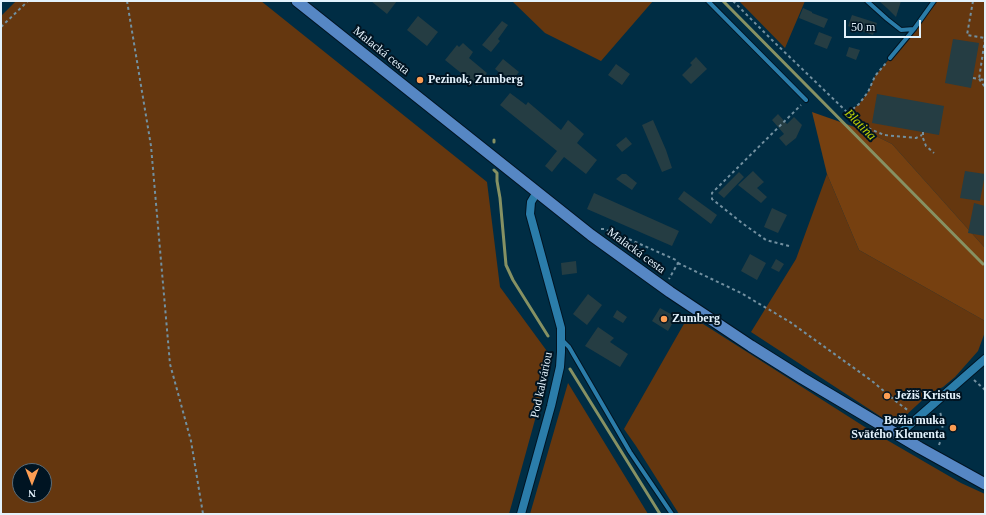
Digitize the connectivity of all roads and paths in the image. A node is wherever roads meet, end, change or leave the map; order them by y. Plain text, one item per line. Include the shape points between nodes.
1 (28, 1) edge
2 (127, 1) edge
3 (297, 1) edge
4 (708, 1) edge
5 (733, 1) edge
6 (867, 1) edge
7 (934, 1) edge
8 (973, 1) edge
9 (1, 27) edge
10 (914, 29) junction
11 (985, 39) edge
12 (890, 58) joint
13 (973, 78) dead end
14 (979, 79) junction
15 (985, 80) edge
16 (985, 87) edge
17 (806, 100) joint
18 (848, 113) junction
19 (934, 154) dead end
20 (537, 192) junction
21 (591, 235) junction
22 (789, 246) dead end
23 (678, 263) junction
24 (663, 288) junction
25 (562, 340) junction
26 (985, 359) edge
27 (971, 378) dead end
28 (985, 390) edge
29 (940, 410) dead end
30 (909, 411) dead end
31 (898, 435) junction
32 (939, 445) dead end
33 (985, 484) edge
34 (203, 514) edge
35 (520, 514) edge
36 (672, 514) edge

1 - 9 path
2 - 34 path via 151,146 170,364 191,441
3 - 20 main road, Malacká cesta
4 - 17 lane
5 - 18 path
6 - 10 lane via 901,30
7 - 10 lane
8 - 11 path via 967,35
10 - 12 lane
11 - 14 path
12 - 18 path via 875,76 859,104
13 - 14 path
14 - 15 path
14 - 16 path
17 - 22 path via 712,193 712,199 766,240
18 - 19 path via 868,128 884,135 916,138 922,134 926,146
20 - 21 main road, Malacká cesta
20 - 25 street, Pod kalváriou via 531,202 530,214
21 - 23 path via 599,229 604,229
21 - 24 main road, Malacká cesta
23 - 24 path
23 - 30 path via 742,293 790,322
24 - 31 main road, Malacká cesta via 751,346
25 - 35 street, Pod kalváriou via 560,367 551,406
25 - 36 lane via 569,347 630,452
26 - 31 street
27 - 28 path
29 - 32 path via 943,434
31 - 33 main road, Malacká cesta

